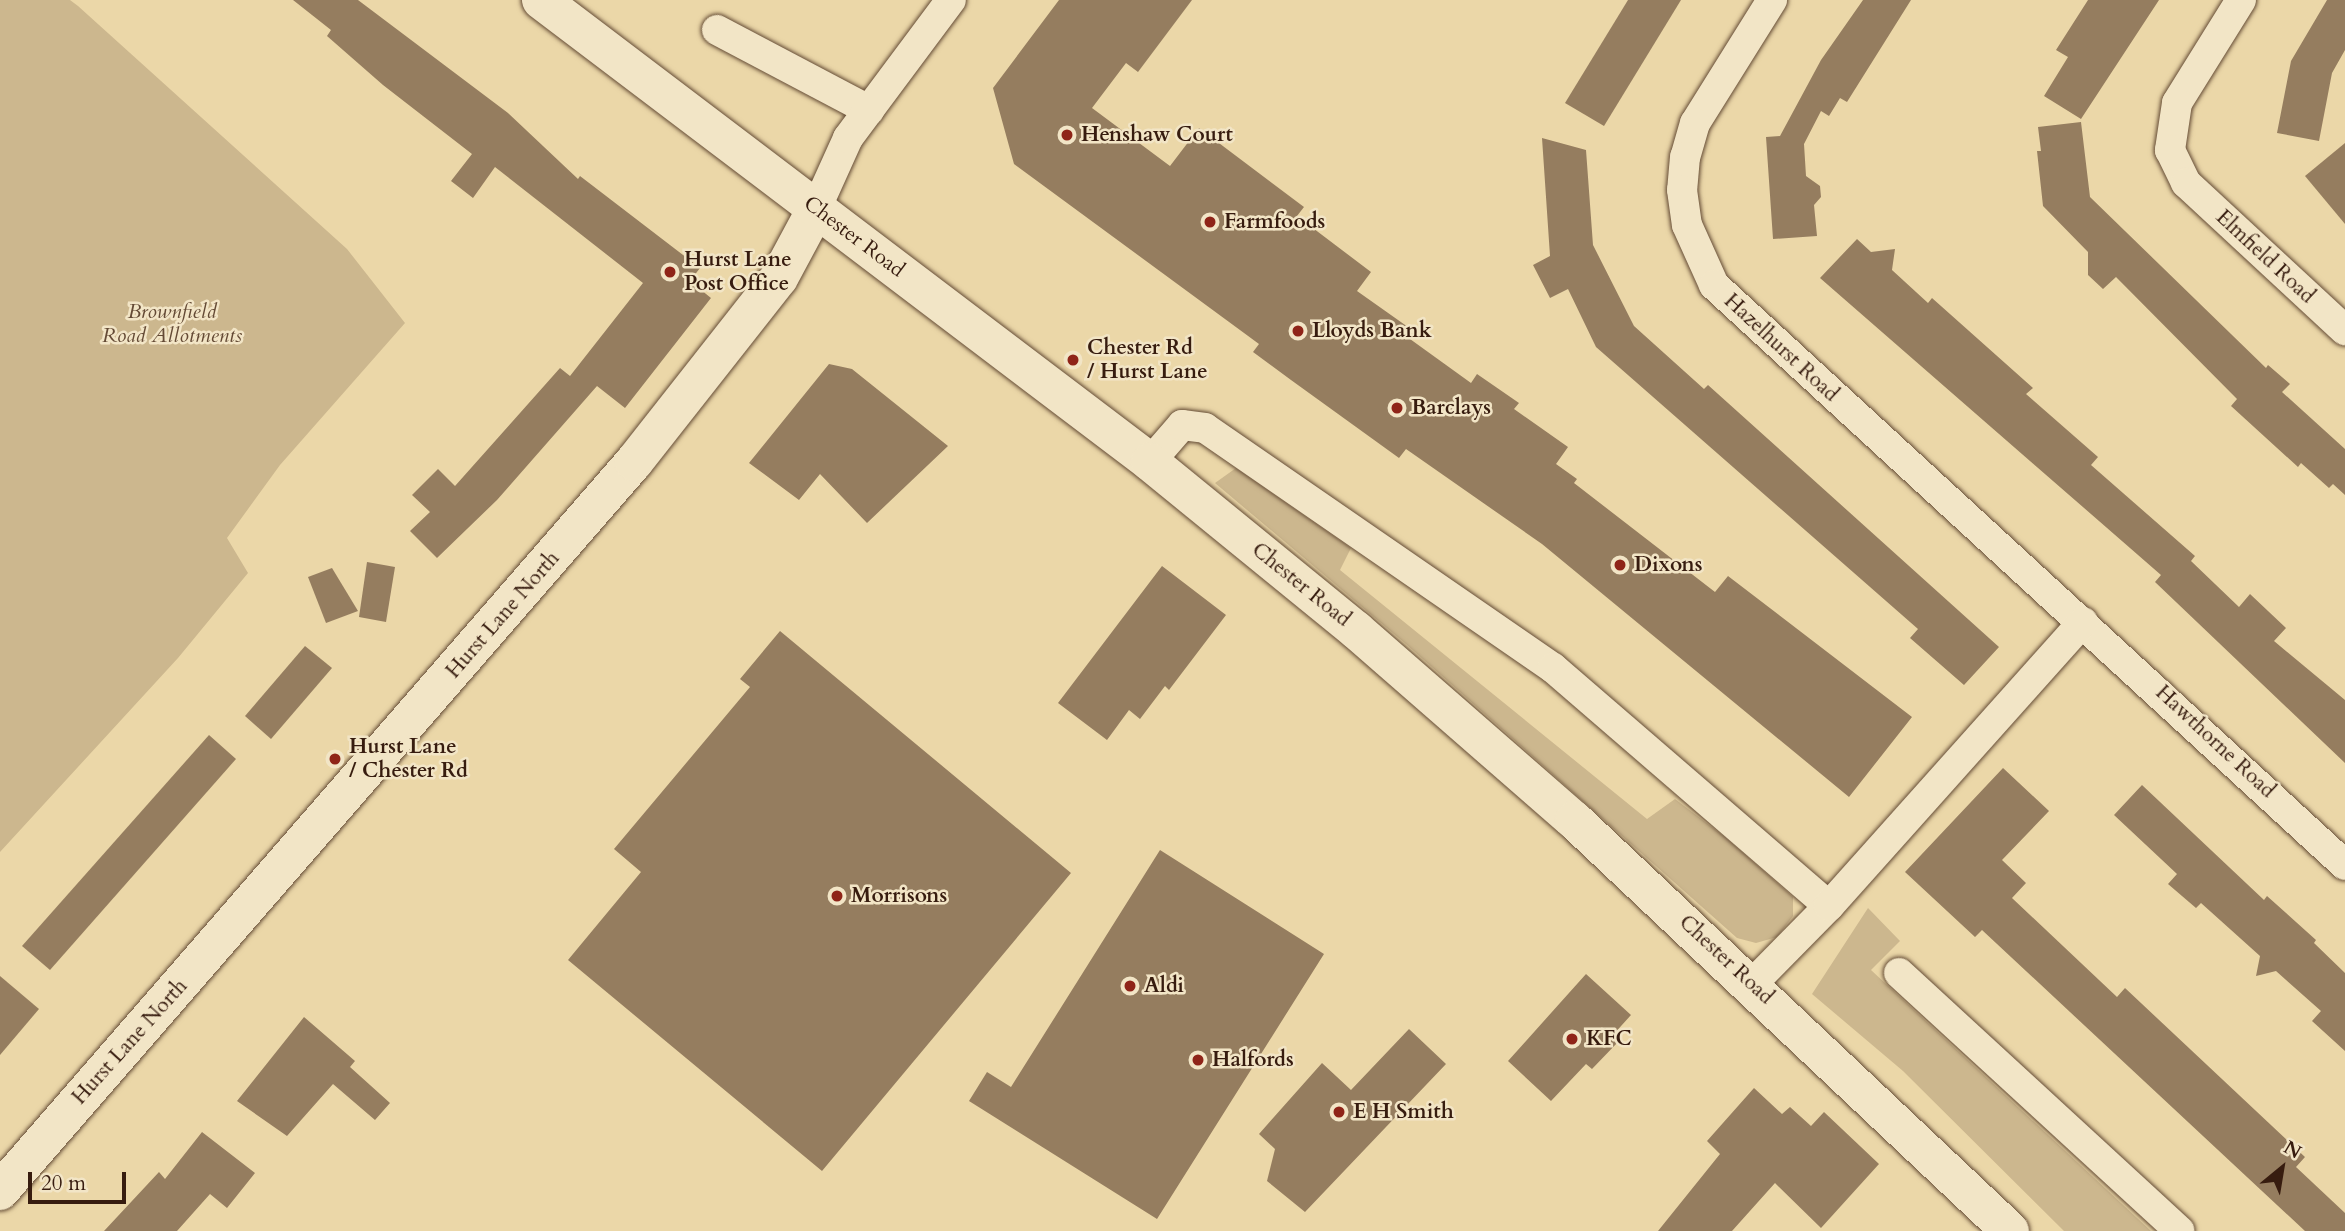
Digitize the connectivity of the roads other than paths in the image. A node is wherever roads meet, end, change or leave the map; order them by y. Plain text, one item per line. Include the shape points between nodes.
1 (541, 0) edge
2 (951, 0) edge
3 (1772, 0) edge
4 (2241, 0) edge
5 (717, 30) dead end
6 (869, 110) junction
7 (816, 209) junction
8 (2345, 330) edge
9 (1150, 461) junction
10 (2083, 621) junction
11 (2345, 865) edge
12 (1829, 906) junction
13 (1899, 973) dead end
14 (1752, 985) junction
15 (0, 1191) edge
16 (2010, 1231) edge
17 (2180, 1231) edge

1 - 7 main road, Chester Road
2 - 6 street, Hurst Lane North
3 - 10 street, Hazelhurst Road via 1695,123 1685,157 1682,190 1687,225 1701,262 1714,285 1825,390
4 - 8 street, Elmfield Road via 2177,103 2170,150 2186,183
5 - 6 street
6 - 7 street, Hurst Lane North via 848,138
7 - 9 main road, Chester Road
7 - 15 main road, Hurst Lane North via 779,278 635,462
9 - 12 street via 1182,425 1205,428 1553,668
9 - 14 main road, Chester Road via 1356,630 1574,820
10 - 11 street, Hawthorne Road
10 - 12 street
12 - 14 street
13 - 17 street
14 - 16 main road, Chester Road

